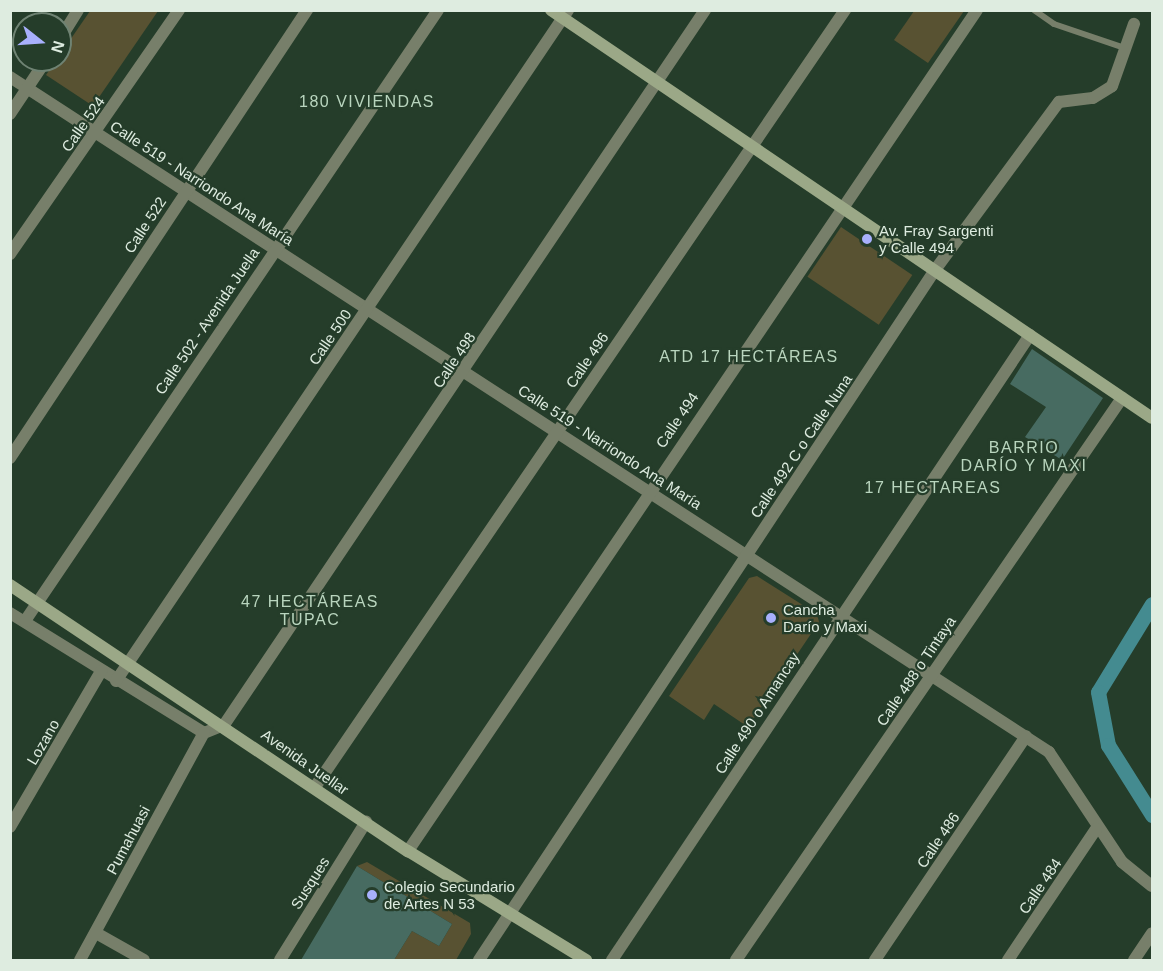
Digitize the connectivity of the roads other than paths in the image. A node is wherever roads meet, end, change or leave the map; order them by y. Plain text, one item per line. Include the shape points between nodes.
1 (179, 10) edge
2 (307, 10) edge
3 (438, 10) edge
4 (551, 10) edge
5 (705, 10) edge
6 (845, 10) edge
7 (976, 10) edge
8 (1034, 10) edge
9 (565, 15) edge
10 (1134, 24) dead end
11 (1126, 48) junction
12 (38, 72) edge
13 (10, 77) edge
14 (658, 81) junction
15 (28, 88) junction
16 (10, 114) edge
17 (96, 132) junction
18 (750, 146) junction
19 (187, 188) junction
20 (840, 206) junction
21 (275, 248) junction
22 (10, 254) edge
23 (935, 270) junction
24 (369, 306) junction
25 (1030, 335) junction
26 (465, 370) junction
27 (1122, 398) junction
28 (1152, 418) edge
29 (558, 429) junction
30 (10, 458) edge
31 (649, 490) junction
32 (746, 555) junction
33 (10, 585) edge
34 (37, 601) junction
35 (10, 613) edge
36 (839, 615) junction
37 (25, 621) junction
38 (128, 662) junction
39 (101, 671) junction
40 (933, 674) junction
41 (116, 681) junction
42 (224, 725) junction
43 (204, 733) junction
44 (1026, 736) junction
45 (315, 787) junction
46 (366, 822) junction
47 (10, 827) edge
48 (1096, 829) junction
49 (408, 851) junction
50 (1152, 886) edge
51 (508, 914) junction
52 (96, 933) junction
53 (1152, 933) edge
54 (80, 960) edge
55 (144, 960) edge
56 (280, 960) edge
57 (479, 960) edge
58 (586, 960) edge
59 (612, 960) edge
60 (736, 960) edge
61 (875, 960) edge
62 (1008, 960) edge
63 (1134, 960) edge

1 - 17 street, Calle 524
2 - 19 street, Calle 522
3 - 21 street, Calle 502 - Avenida Juella
4 - 9 street
5 - 14 street, Calle 498
6 - 18 street, Calle 496
7 - 20 street, Calle 494
8 - 11 lane via 1054,24
9 - 14 street
9 - 24 street, Calle 500
10 - 11 street, Calle 492 C o Calle Nuna
11 - 23 street, Calle 492 C o Calle Nuna via 1112,86 1094,98 1059,102 1046,117
12 - 15 street
13 - 15 street, Calle 519 - Narriondo Ana María
14 - 18 street
14 - 26 street, Calle 498
15 - 16 street
15 - 17 street, Calle 519 - Narriondo Ana María
17 - 19 street, Calle 519 - Narriondo Ana María
17 - 22 street, Calle 524
18 - 20 street
18 - 29 street, Calle 496
19 - 21 street, Calle 519 - Narriondo Ana María
19 - 30 street, Calle 522
20 - 23 street
20 - 31 street, Calle 494
21 - 24 street, Calle 519 - Narriondo Ana María
21 - 34 street, Calle 502 - Avenida Juella
23 - 25 street
23 - 32 street, Calle 492 C o Calle Nuna
24 - 26 street, Calle 519 - Narriondo Ana María
24 - 38 street, Calle 500
25 - 27 street
25 - 36 street, Calle 490 o Amancay
26 - 29 street, Calle 519 - Narriondo Ana María
26 - 42 street, Calle 498
27 - 28 street
27 - 40 street, Calle 488 o Tintaya
29 - 31 street, Calle 519 - Narriondo Ana María
29 - 45 street, Calle 496
31 - 32 street, Calle 519 - Narriondo Ana María
31 - 49 street, Calle 494
32 - 36 street, Calle 519 - Narriondo Ana María
32 - 51 street, Calle 492 C o Calle Nuna
33 - 34 street, Avenida Juellar
34 - 37 street, Calle 502 - Avenida Juella
34 - 38 street, Avenida Juellar
35 - 37 street
36 - 40 street, Calle 519 - Narriondo Ana María
36 - 59 street, Calle 490 o Amancay
37 - 39 street
38 - 41 street, Calle 500
38 - 42 street, Avenida Juellar
39 - 41 street
39 - 47 street, Lozano
40 - 44 street, Calle 519 - Narriondo Ana María
40 - 60 street, Calle 488 o Tintaya
41 - 43 street
42 - 43 street
42 - 45 street, Avenida Juellar
43 - 52 street, Pumahuasi
44 - 48 street, Calle 519 - Narriondo Ana María via 1049,752
44 - 61 street, Calle 486
45 - 46 street, Avenida Juellar
46 - 49 street, Avenida Juellar
46 - 56 street, Susques
48 - 50 street, Calle 519 - Narriondo Ana María via 1122,862
48 - 62 street, Calle 484
49 - 51 street, Avenida Juellar
51 - 57 street, Calle 492 C o Calle Nuna
51 - 58 street, Avenida Juellar
52 - 54 street, Pumahuasi
52 - 55 street
53 - 63 street

